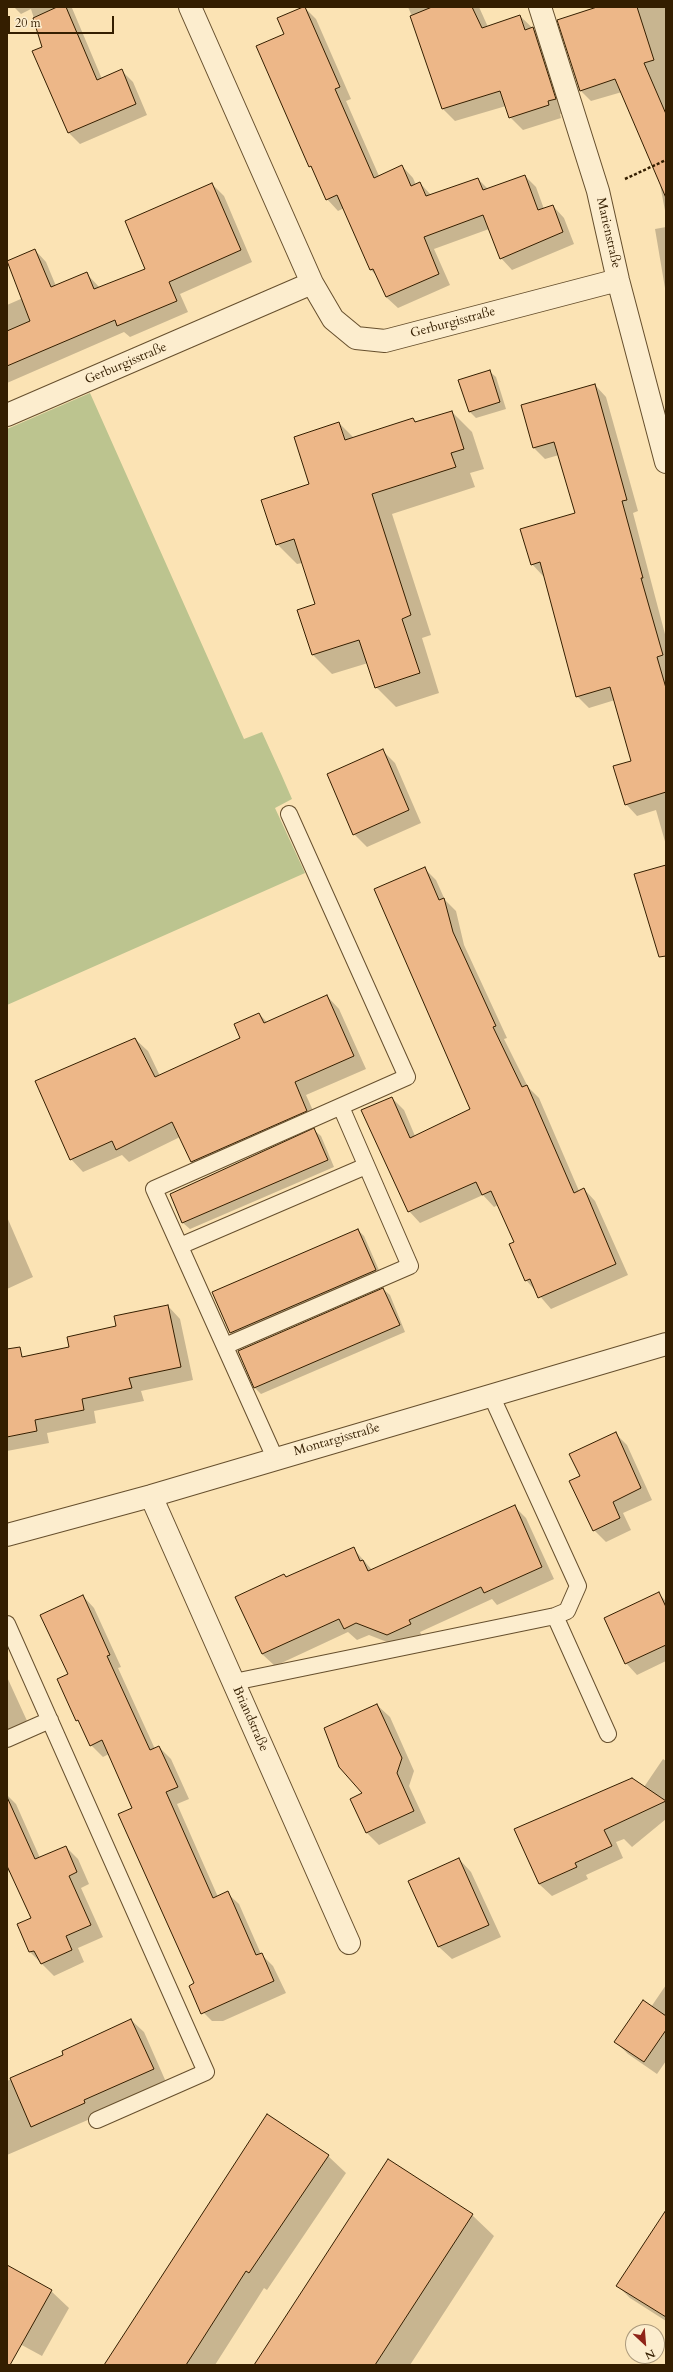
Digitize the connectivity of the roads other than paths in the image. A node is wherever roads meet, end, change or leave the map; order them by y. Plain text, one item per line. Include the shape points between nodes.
1 (190, 7) edge
2 (540, 7) edge
3 (618, 280) junction
4 (312, 284) junction
5 (7, 415) edge
6 (666, 462) edge
7 (289, 814) dead end
8 (341, 1107) junction
9 (366, 1166) junction
10 (180, 1246) junction
11 (666, 1345) edge
12 (225, 1346) junction
13 (491, 1395) junction
14 (275, 1458) junction
15 (151, 1496) junction
16 (7, 1535) edge
17 (555, 1616) junction
18 (7, 1624) edge
19 (234, 1682) junction
20 (50, 1720) junction
21 (608, 1734) dead end
22 (7, 1739) edge
23 (349, 1943) dead end
24 (97, 2120) dead end

1 - 4 street, Gerburgisstraße
2 - 3 street, Marienstraße via 598,191
3 - 4 street, Gerburgisstraße via 385,341 356,338 333,319
3 - 6 street, Marienstraße
4 - 5 street, Gerburgisstraße
7 - 8 lane via 407,1077
8 - 9 lane
8 - 10 lane via 154,1189
9 - 10 lane
9 - 12 lane via 410,1266
10 - 12 lane
11 - 13 street, Montargisstraße
12 - 14 lane
13 - 14 street, Montargisstraße
13 - 17 lane via 578,1586 567,1611
14 - 15 street, Montargisstraße
15 - 16 street, Montargisstraße
15 - 19 street, Briandstraße
17 - 19 lane
17 - 21 lane
18 - 20 lane
19 - 23 street, Briandstraße
20 - 22 lane
20 - 24 lane via 206,2072

